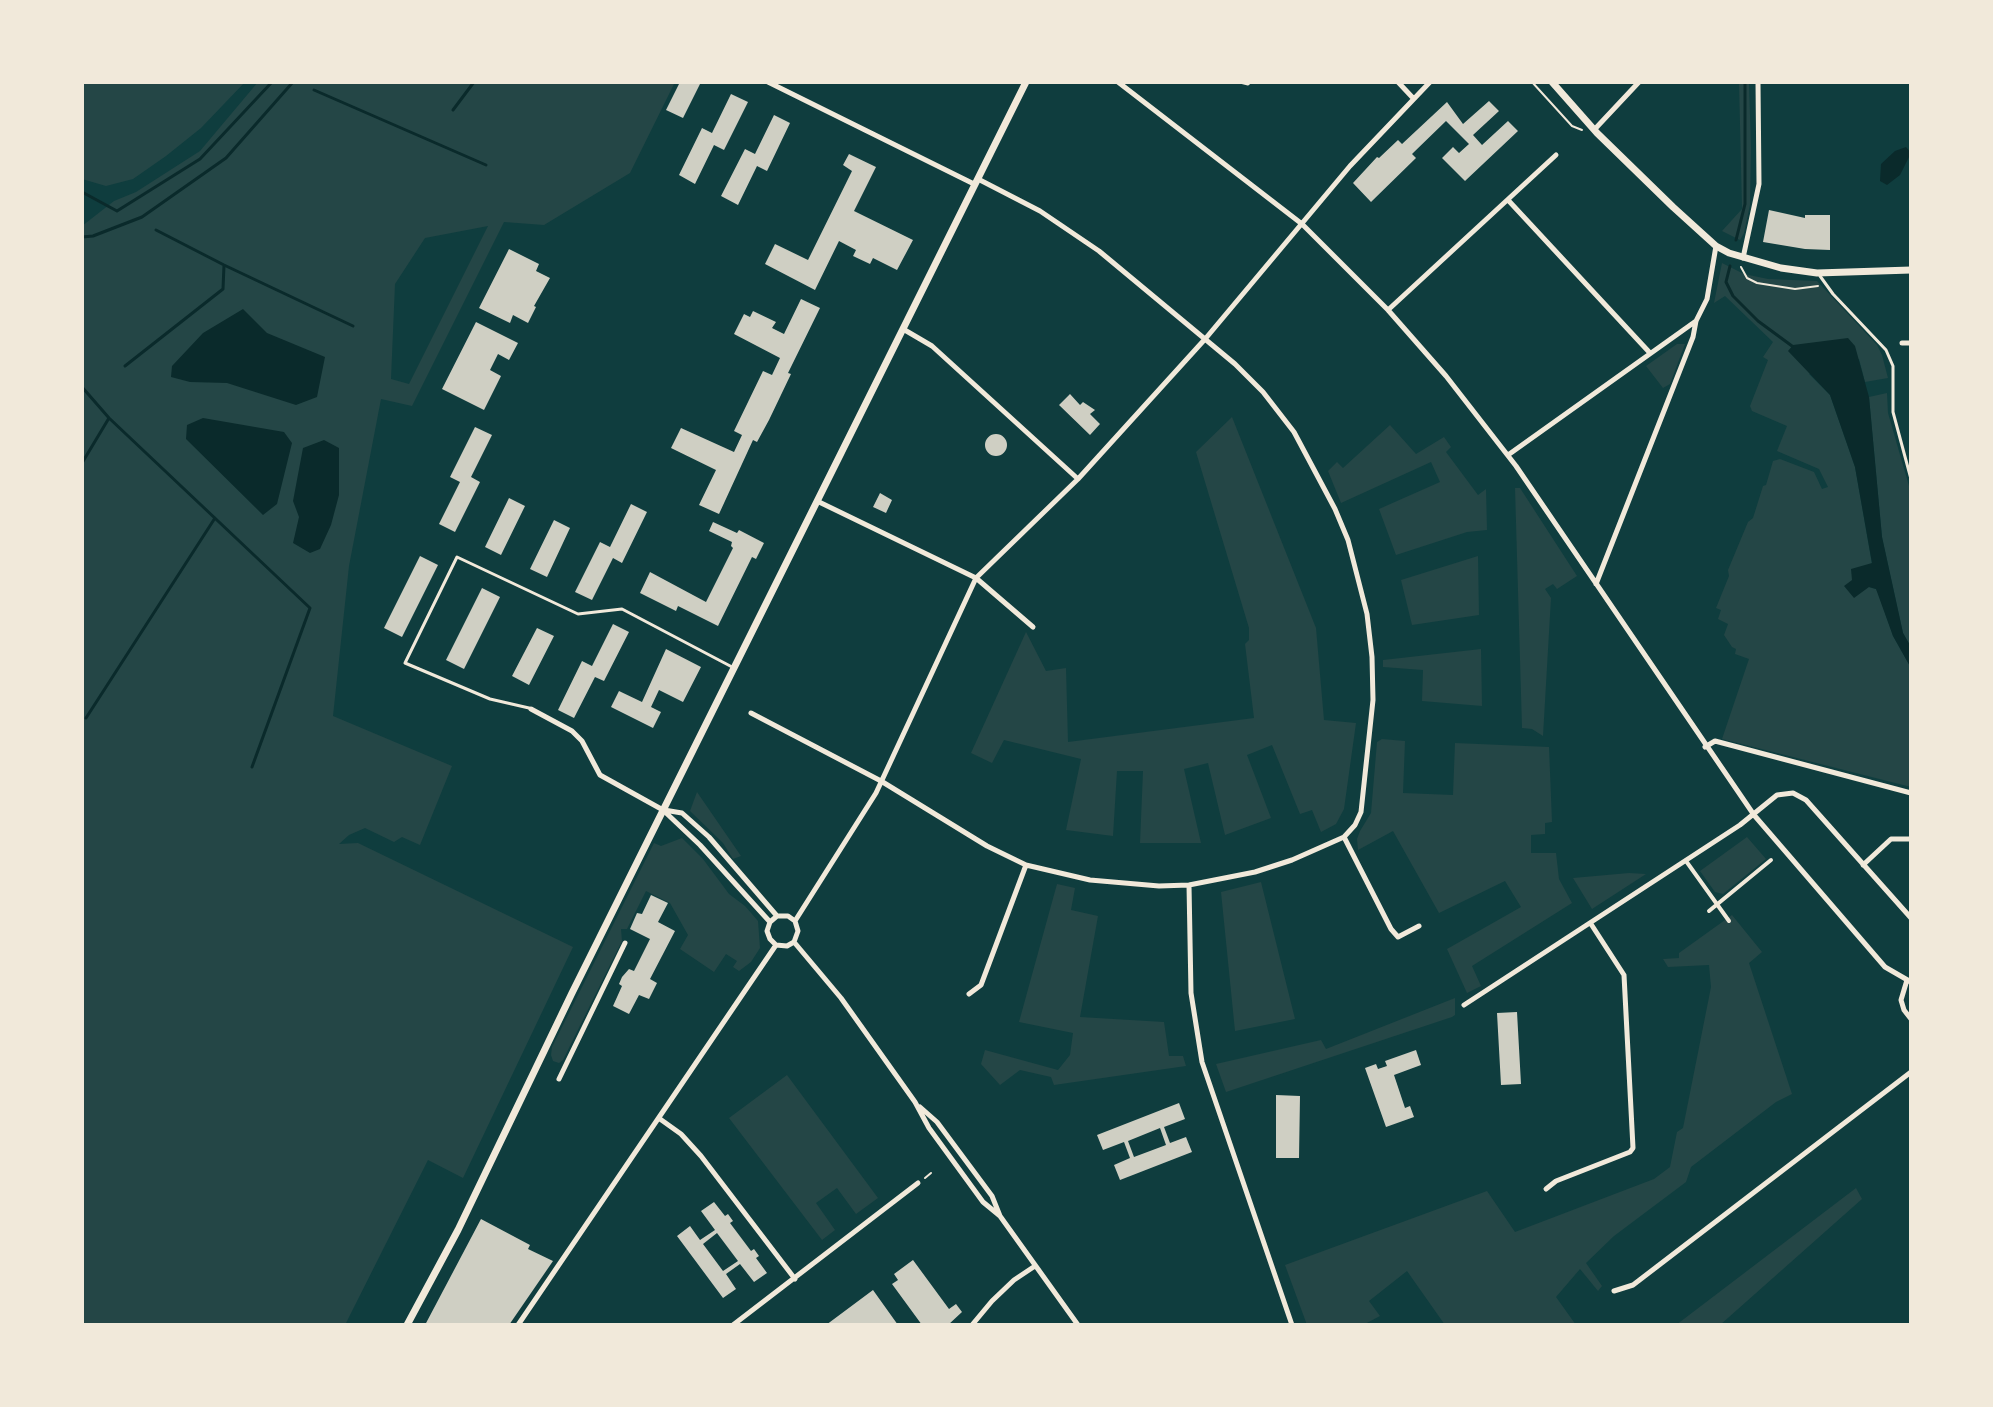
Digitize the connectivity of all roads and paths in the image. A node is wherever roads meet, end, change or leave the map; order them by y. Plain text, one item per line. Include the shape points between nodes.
1 (768, 82) edge
2 (1026, 82) edge
3 (1118, 82) edge
4 (1240, 82) edge
5 (1250, 82) edge
6 (1398, 82) edge
7 (1430, 82) edge
8 (1552, 82) edge
9 (1639, 82) edge
10 (1758, 82) edge
11 (1413, 98) junction
12 (1594, 130) junction
13 (1556, 155) dead end
14 (976, 181) junction
15 (1508, 200) junction
16 (1302, 224) junction
17 (1716, 246) junction
18 (1743, 258) junction
19 (1911, 270) edge
20 (1817, 273) junction
21 (1826, 283) junction
22 (1388, 310) junction
23 (1696, 321) junction
24 (903, 329) junction
25 (1206, 338) junction
26 (1902, 343) dead end
27 (1911, 343) edge
28 (1650, 353) junction
29 (1508, 455) junction
30 (1078, 479) junction
31 (1911, 479) edge
32 (817, 501) junction
33 (976, 578) junction
34 (1595, 585) junction
35 (1033, 627) dead end
36 (734, 668) junction
37 (531, 709) joint
38 (751, 713) dead end
39 (1705, 747) junction
40 (881, 781) junction
41 (1911, 793) edge
42 (663, 810) junction
43 (1754, 815) junction
44 (1344, 837) junction
45 (1911, 839) edge
46 (1771, 860) dead end
47 (1686, 861) junction
48 (1026, 865) junction
49 (1863, 865) junction
50 (1189, 885) junction
51 (1717, 904) junction
52 (1709, 911) dead end
53 (777, 916) junction
54 (1911, 918) edge
55 (795, 921) junction
56 (1729, 921) dead end
57 (770, 922) junction
58 (1591, 924) junction
59 (1419, 926) dead end
60 (794, 942) junction
61 (625, 943) dead end
62 (776, 945) junction
63 (1909, 981) edge
64 (969, 994) dead end
65 (1464, 1005) dead end
66 (1911, 1019) edge
67 (1911, 1072) edge
68 (559, 1079) dead end
69 (915, 1102) junction
70 (660, 1119) junction
71 (918, 1183) dead end
72 (1546, 1189) dead end
73 (1000, 1216) junction
74 (1035, 1266) junction
75 (795, 1279) junction
76 (1614, 1291) dead end
77 (974, 1324) edge
78 (407, 1325) edge
79 (518, 1325) edge
80 (733, 1325) edge
81 (1078, 1325) edge
82 (1292, 1325) edge

1 - 14 street
2 - 14 main road
3 - 16 street
4 - 5 lane
6 - 11 street
7 - 11 street
8 - 12 main road
9 - 12 street
10 - 18 street via 1759,184
11 - 16 street
12 - 17 main road
13 - 15 street
14 - 24 main road
14 - 25 street via 1040,211 1099,251
15 - 22 street
15 - 28 street
16 - 22 street
16 - 25 street
17 - 18 main road
17 - 23 street via 1707,299
18 - 20 main road
18 - 21 path via 1747,278 1757,283 1795,289
19 - 20 main road
20 - 21 lane
21 - 31 lane via 1886,350 1893,366 1893,412
22 - 29 street
23 - 28 street
23 - 34 street
24 - 30 street via 932,346
24 - 32 main road
25 - 30 street
25 - 44 street via 1263,392 1294,432 1335,509 1358,575 1370,634 1373,700 1361,812
26 - 27 street
28 - 29 street
29 - 34 street
30 - 33 street
32 - 33 street
32 - 36 main road
33 - 35 street
33 - 40 street
34 - 39 street
36 - 37 lane via 622,609 578,614 457,557 405,663 490,699
36 - 42 main road
37 - 42 street via 572,731 600,775
38 - 40 street
39 - 41 street via 1715,741
39 - 43 street
40 - 48 street
40 - 55 street
42 - 53 street via 682,813 709,837
42 - 57 street
42 - 78 main road
43 - 47 street
43 - 49 street via 1777,795 1793,793 1818,812
43 - 63 street via 1878,960
44 - 50 street via 1255,872
44 - 59 street via 1391,929 1398,937
45 - 49 street via 1891,839
46 - 51 street
47 - 51 street
47 - 58 street
48 - 50 street via 1104,882
48 - 64 street via 981,985
49 - 54 street
50 - 82 street via 1190,978 1202,1062
51 - 52 street
51 - 56 street
53 - 55 street
53 - 57 street
55 - 60 street
57 - 62 street via 768,935
58 - 65 street
58 - 72 street via 1624,975 1633,1148
60 - 62 street
60 - 69 street
61 - 68 street
62 - 70 street
63 - 66 street via 1901,1000
67 - 76 street via 1633,1285
69 - 73 street via 983,1202
69 - 73 street via 937,1122 992,1196
70 - 75 street via 701,1156
70 - 79 street
71 - 75 street
73 - 74 street
74 - 77 street via 1014,1280
74 - 81 street
75 - 80 street

